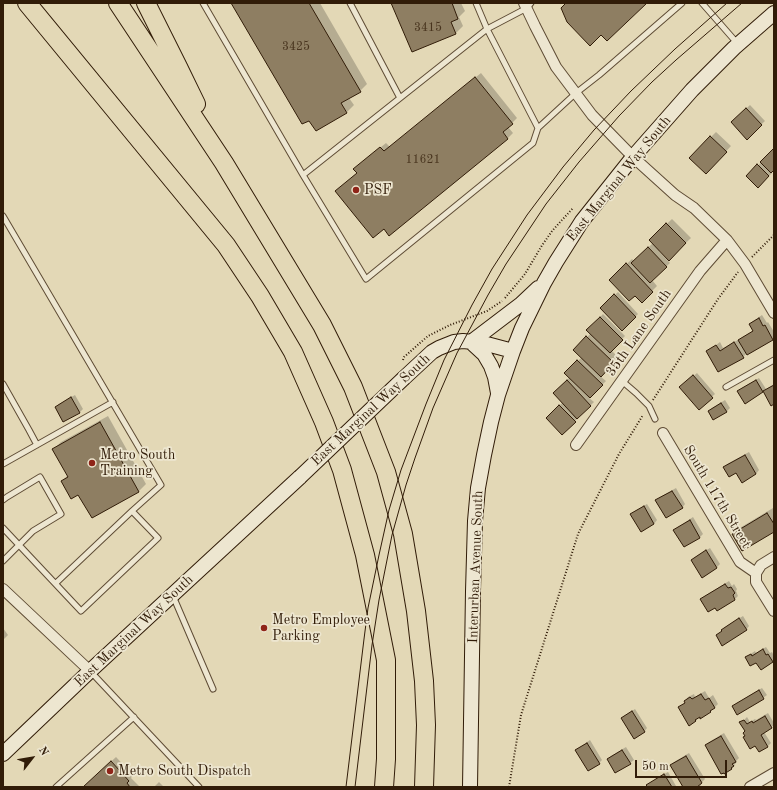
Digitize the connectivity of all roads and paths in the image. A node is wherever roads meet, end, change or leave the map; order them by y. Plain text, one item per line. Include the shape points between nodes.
1 (27, 3) edge
2 (118, 3) edge
3 (146, 3) edge
4 (203, 3) edge
5 (350, 3) edge
6 (476, 3) edge
7 (682, 3) edge
8 (702, 3) edge
9 (527, 5) edge
10 (774, 13) edge
11 (487, 29) junction
12 (738, 44) junction
13 (576, 94) junction
14 (400, 98) junction
15 (538, 128) junction
16 (633, 157) junction
17 (224, 163) junction
18 (303, 175) junction
19 (573, 208) dead end
20 (3, 216) edge
21 (774, 235) edge
22 (727, 240) junction
23 (754, 255) dead end
24 (739, 270) dead end
25 (544, 283) junction
26 (774, 313) edge
27 (471, 342) junction
28 (513, 351) junction
29 (404, 357) dead end
30 (774, 360) edge
31 (622, 381) junction
32 (3, 384) edge
33 (726, 387) dead end
34 (498, 395) junction
35 (113, 402) junction
36 (649, 406) junction
37 (655, 419) dead end
38 (663, 433) dead end
39 (36, 445) junction
40 (576, 445) dead end
41 (3, 464) edge
42 (3, 500) edge
43 (132, 511) junction
44 (3, 528) edge
45 (19, 545) junction
46 (774, 557) edge
47 (3, 561) edge
48 (756, 573) junction
49 (56, 583) junction
50 (3, 588) edge
51 (173, 595) junction
52 (774, 611) edge
53 (90, 671) junction
54 (213, 689) dead end
55 (134, 717) junction
56 (3, 754) edge
57 (774, 773) edge
58 (756, 785) edge
59 (56, 787) edge
60 (200, 787) edge
61 (384, 787) edge
62 (424, 787) edge
63 (470, 787) edge
64 (509, 787) edge

1 - 61 highway via 226,245 264,302 296,359 342,470 365,555 386,660
2 - 17 highway
3 - 17 highway
4 - 18 lane
5 - 14 lane
6 - 11 lane
7 - 13 lane
8 - 12 lane
9 - 11 lane
9 - 13 street via 556,67
10 - 12 street, East Marginal Way South
11 - 14 lane
11 - 15 lane
12 - 16 street, East Marginal Way South via 692,90
13 - 15 lane
13 - 16 street via 592,115
14 - 18 lane
15 - 18 lane via 533,142 366,279
16 - 22 street via 675,195 694,208
16 - 25 street, East Marginal Way South via 582,221
17 - 62 highway via 322,325 353,387 386,472 403,534 416,611 424,680
19 - 29 path via 552,231 525,274 506,298 487,311 428,336
20 - 35 lane
21 - 23 path
22 - 26 street via 745,264
22 - 31 street, 35th Lane South via 700,271
24 - 36 path
25 - 27 street
25 - 28 street, East Marginal Way South
27 - 28 street, East Marginal Way South
27 - 34 street via 484,354 491,366
27 - 51 street, East Marginal Way South, bridge via 454,342 428,355
28 - 34 street, Interurban Avenue South
30 - 33 lane
31 - 36 lane
31 - 40 street, 35th Lane South
32 - 39 lane
34 - 63 street, Interurban Avenue South via 484,455 475,521
35 - 39 lane
35 - 43 lane via 161,484
36 - 37 lane
36 - 64 path via 619,454 578,534 522,714
38 - 48 street, South 117th Street via 740,562
39 - 41 lane
42 - 45 lane via 40,477 61,514 33,531
43 - 49 lane
43 - 49 lane via 158,538 82,611
44 - 45 lane
45 - 47 lane
45 - 49 lane
46 - 48 street via 761,564
48 - 52 street via 756,582
50 - 53 street
51 - 53 street, East Marginal Way South
51 - 54 lane
53 - 55 lane
53 - 56 street, East Marginal Way South
55 - 59 lane
55 - 60 lane
57 - 58 street

